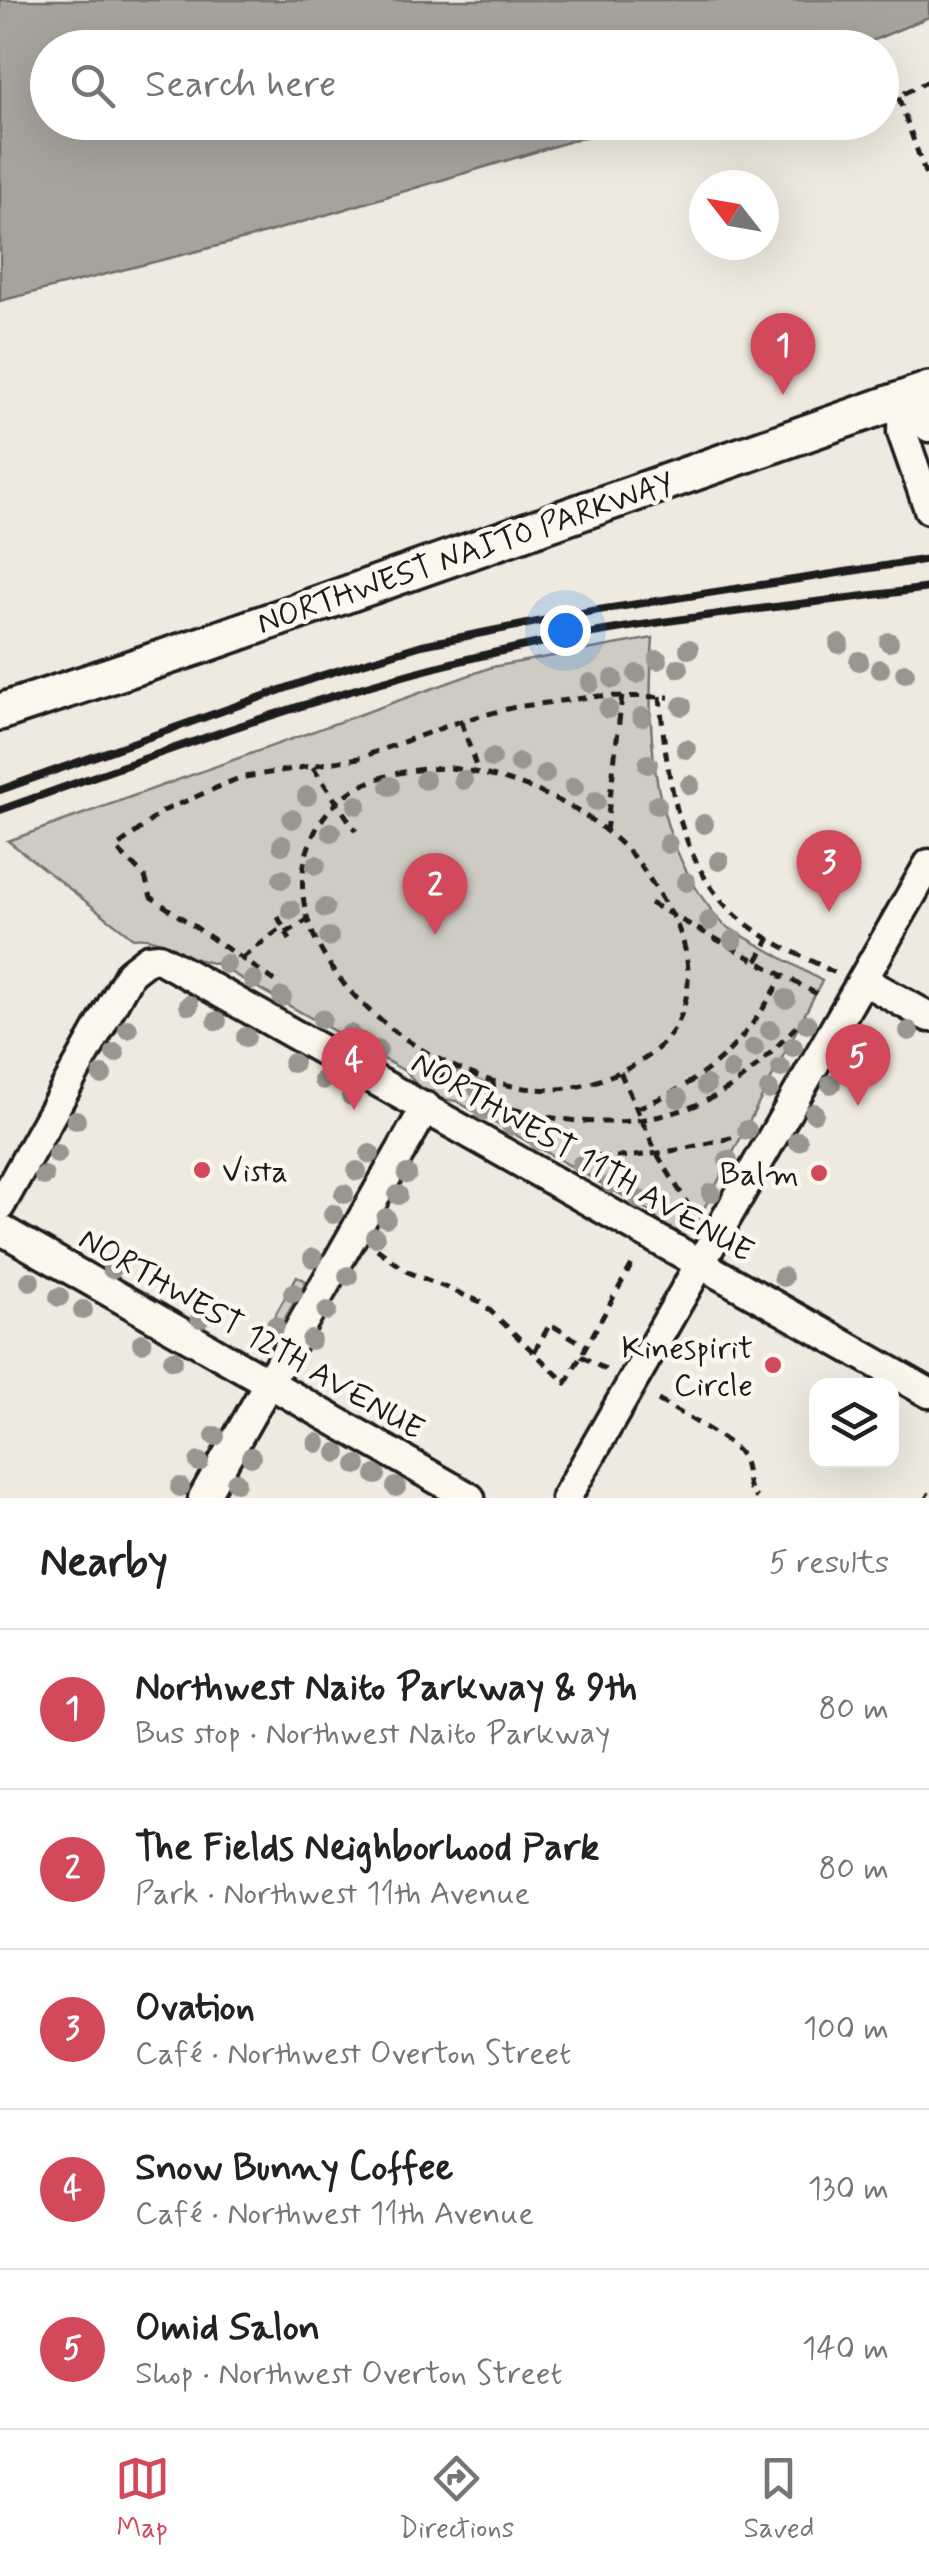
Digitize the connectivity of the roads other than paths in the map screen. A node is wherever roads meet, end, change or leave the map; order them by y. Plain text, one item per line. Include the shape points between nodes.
1 (916, 394) edge
2 (929, 427) edge
3 (929, 509) edge
4 (0, 712) edge
5 (929, 864) edge
6 (861, 983) junction
7 (929, 1017) edge
8 (426, 1107) junction
9 (0, 1206) edge
10 (0, 1229) edge
11 (700, 1264) junction
12 (268, 1384) junction
13 (929, 1393) edge
14 (203, 1498) edge
15 (470, 1498) edge
16 (566, 1498) edge

1 - 2 street
1 - 3 street via 902,432
1 - 4 main road, NORTHWEST NAITO PARKWAY
5 - 6 street
6 - 7 street
6 - 11 street
8 - 9 street, NORTHWEST 11TH AVENUE via 168,961 148,959 130,974
8 - 11 street, NORTHWEST 11TH AVENUE
8 - 12 street
10 - 12 street, NORTHWEST 12TH AVENUE
11 - 13 street, NORTHWEST 11TH AVENUE
11 - 16 street
12 - 14 street
12 - 15 street, NORTHWEST 12TH AVENUE

